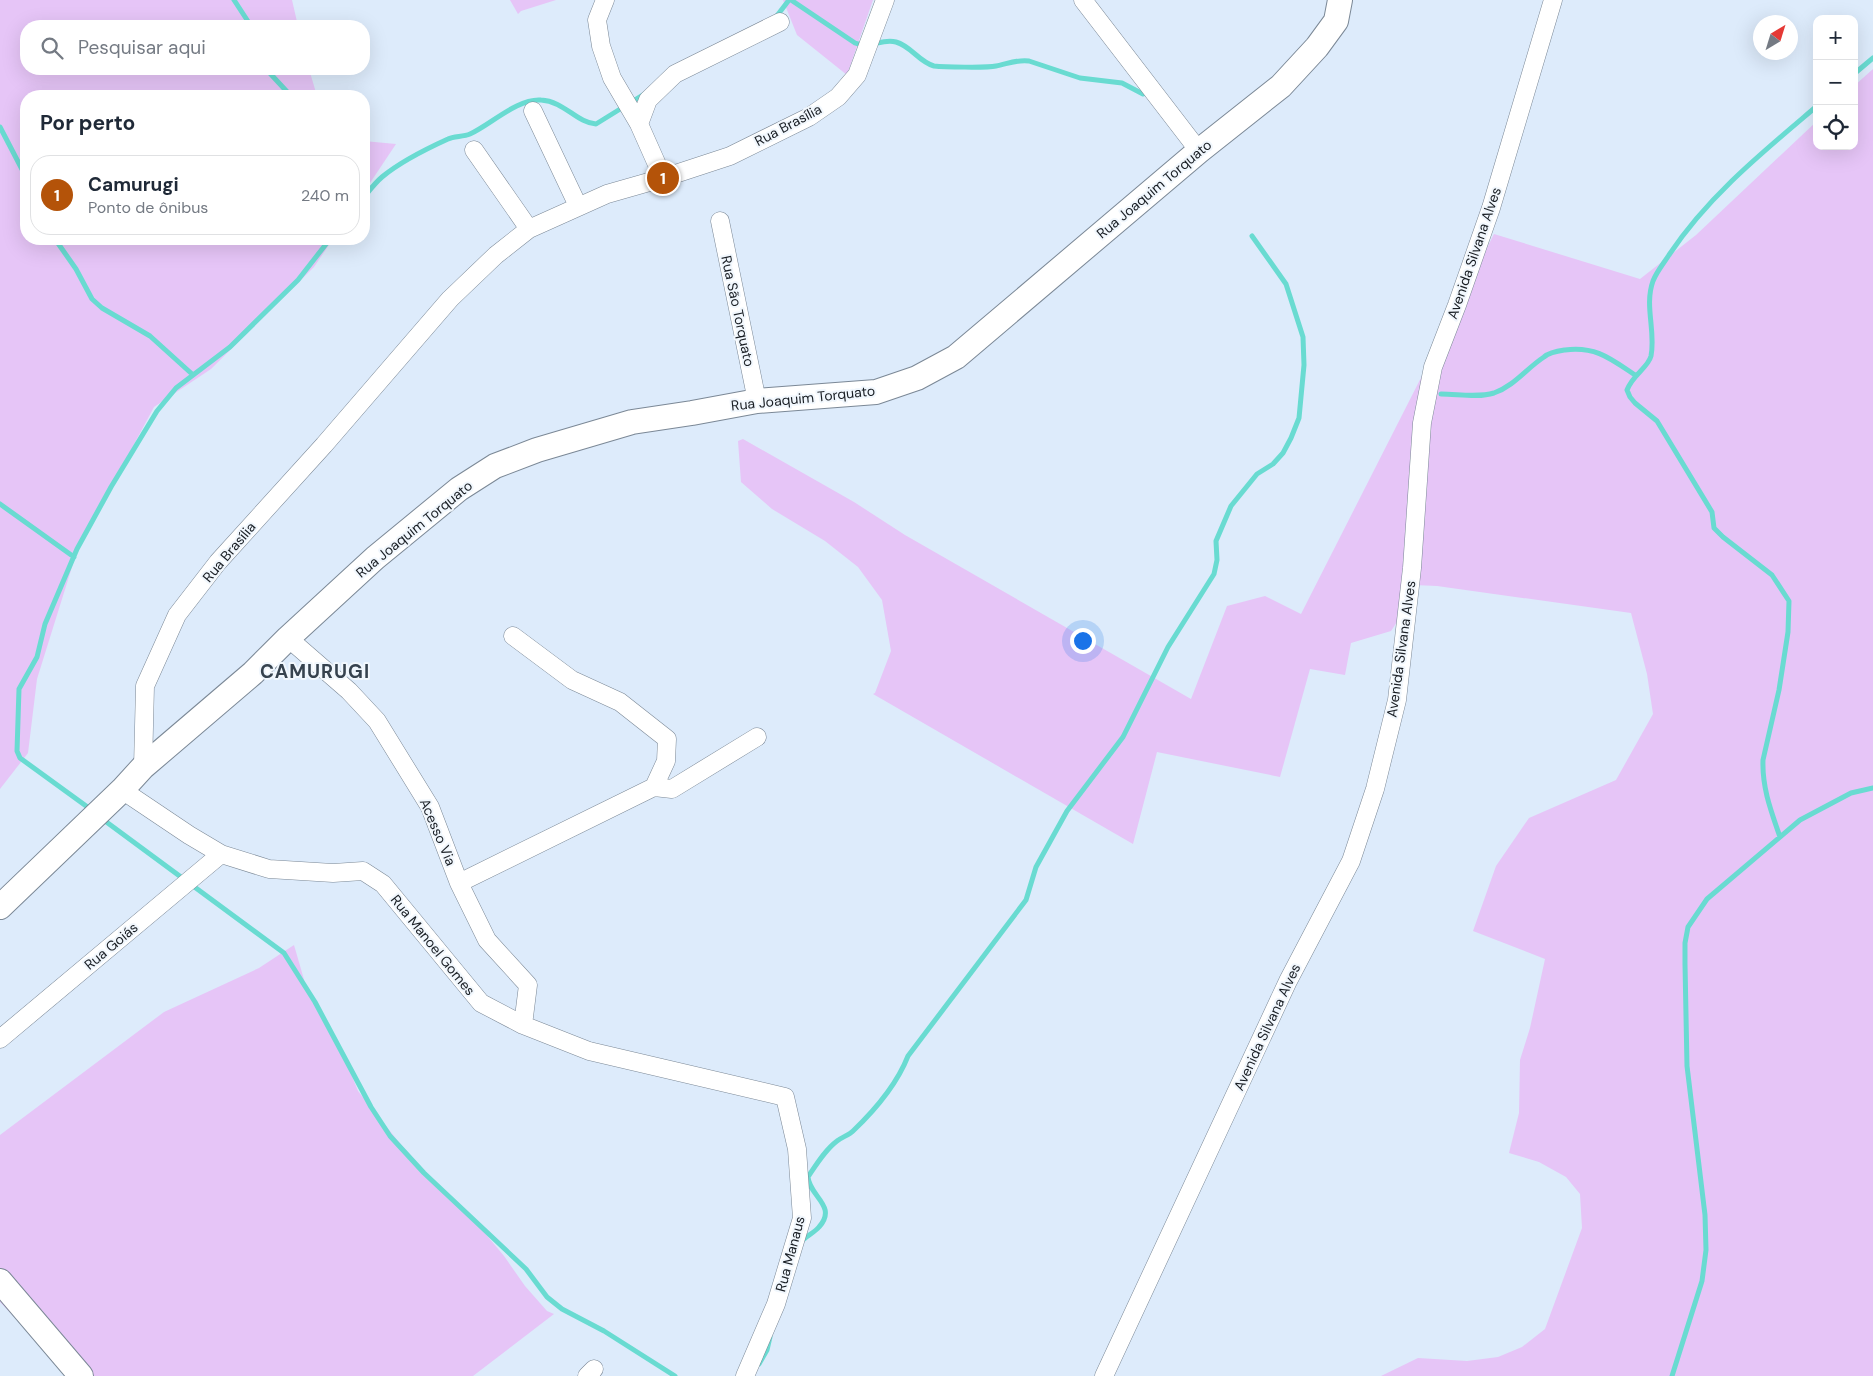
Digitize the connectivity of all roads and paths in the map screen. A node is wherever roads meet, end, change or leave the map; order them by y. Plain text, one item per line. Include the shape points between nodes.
1 (605, 0) edge
2 (885, 0) edge
3 (1083, 0) edge
4 (1340, 0) edge
5 (1553, 0) edge
6 (780, 22) dead end
7 (533, 111) dead end
8 (639, 124) junction
9 (474, 150) dead end
10 (1199, 151) junction
11 (663, 178) junction
12 (578, 206) junction
13 (720, 221) dead end
14 (529, 229) junction
15 (757, 401) junction
16 (513, 636) dead end
17 (288, 638) junction
18 (757, 737) dead end
19 (143, 767) junction
20 (654, 787) junction
21 (122, 790) junction
22 (221, 854) junction
23 (459, 883) junction
24 (0, 907) edge
25 (523, 1025) junction
26 (0, 1038) edge
27 (785, 1097) joint
28 (0, 1281) edge
29 (81, 1376) edge
30 (744, 1376) edge
31 (1104, 1376) edge

1 - 8 street via 597,20 602,46 612,78
2 - 11 street, Rua Brasília via 857,75 838,97 808,117 730,156
3 - 10 street
4 - 10 street, Rua Joaquim Torquato via 1336,21 1281,86
5 - 31 street, Avenida Silvana Alves via 1491,208 1433,367 1422,423 1412,568 1397,700 1376,789 1350,861 1288,981
6 - 8 street via 675,74 648,100
7 - 12 street
8 - 11 street
9 - 14 street
10 - 15 street, Rua Joaquim Torquato via 956,358 917,378 876,392
11 - 12 street, Rua Brasília
12 - 14 street, Rua Brasília
13 - 15 street, Rua São Torquato
14 - 19 street, Rua Brasília via 450,298 218,562 177,616 145,686
15 - 17 street, Rua Joaquim Torquato via 632,422 495,466 459,489 375,558
16 - 20 street via 572,680 620,702 667,739 666,761
17 - 19 street, Rua Joaquim Torquato via 253,673
17 - 23 street, Acesso Via via 377,721 430,807
18 - 20 street via 672,788
19 - 21 street
20 - 23 street
21 - 22 street, Rua Manoel Gomes
21 - 24 street
22 - 25 street, Rua Manoel Gomes via 270,869 333,873 363,871 383,884 481,1003
22 - 26 street, Rua Goiás
23 - 25 street, Acesso Via via 487,940 528,985
25 - 27 street, Rua Manoel Gomes via 589,1051
27 - 30 street, Rua Manaus via 797,1149 802,1218 776,1304
28 - 29 street

